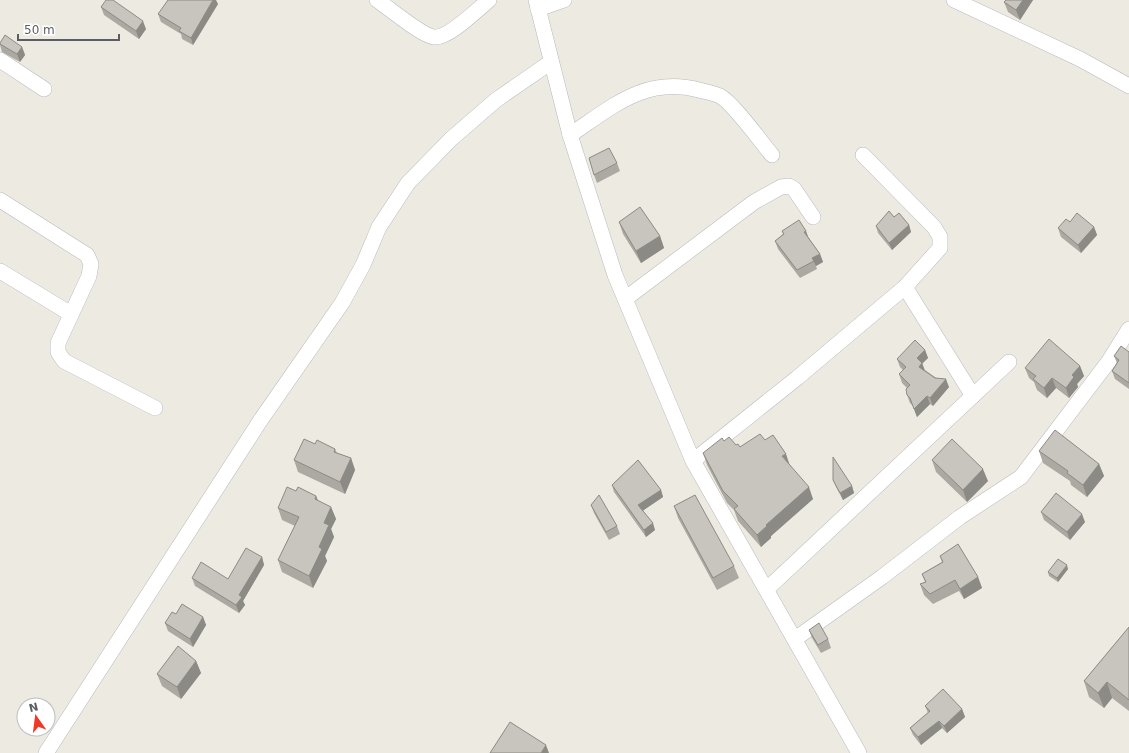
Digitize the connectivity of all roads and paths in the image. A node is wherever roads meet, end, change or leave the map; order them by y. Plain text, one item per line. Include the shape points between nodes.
1 (377, 0) edge
2 (489, 0) edge
3 (564, 0) edge
4 (954, 0) edge
5 (537, 4) edge
6 (0, 60) edge
7 (551, 62) junction
8 (1129, 86) edge
9 (44, 89) dead end
10 (570, 135) junction
11 (772, 155) dead end
12 (863, 155) dead end
13 (0, 200) edge
14 (813, 217) dead end
15 (0, 271) edge
16 (905, 287) junction
17 (625, 299) junction
18 (71, 314) junction
19 (1129, 329) edge
20 (1009, 362) dead end
21 (973, 396) junction
22 (156, 408) dead end
23 (693, 460) junction
24 (767, 589) junction
25 (795, 639) junction
26 (46, 753) edge
27 (859, 753) edge

1 - 2 street via 434,38 447,34
3 - 5 street
4 - 8 street via 1080,59
5 - 7 street
6 - 9 street
7 - 10 street
7 - 26 street via 496,100 451,139 408,183 378,227 363,265 342,303 260,421
10 - 11 street via 645,90 664,86 689,88 720,96
10 - 17 street
12 - 16 street via 934,227 940,237 940,248
13 - 18 street via 87,255 90,264 89,276
14 - 17 street via 794,189 789,186 781,187 754,202
15 - 18 street
16 - 21 street
16 - 23 street via 797,378
17 - 23 street
18 - 22 street via 58,343 58,352 64,361
19 - 25 street via 1109,361 1021,477 960,517
20 - 21 street
21 - 24 street
23 - 24 street
24 - 25 street
25 - 27 street

